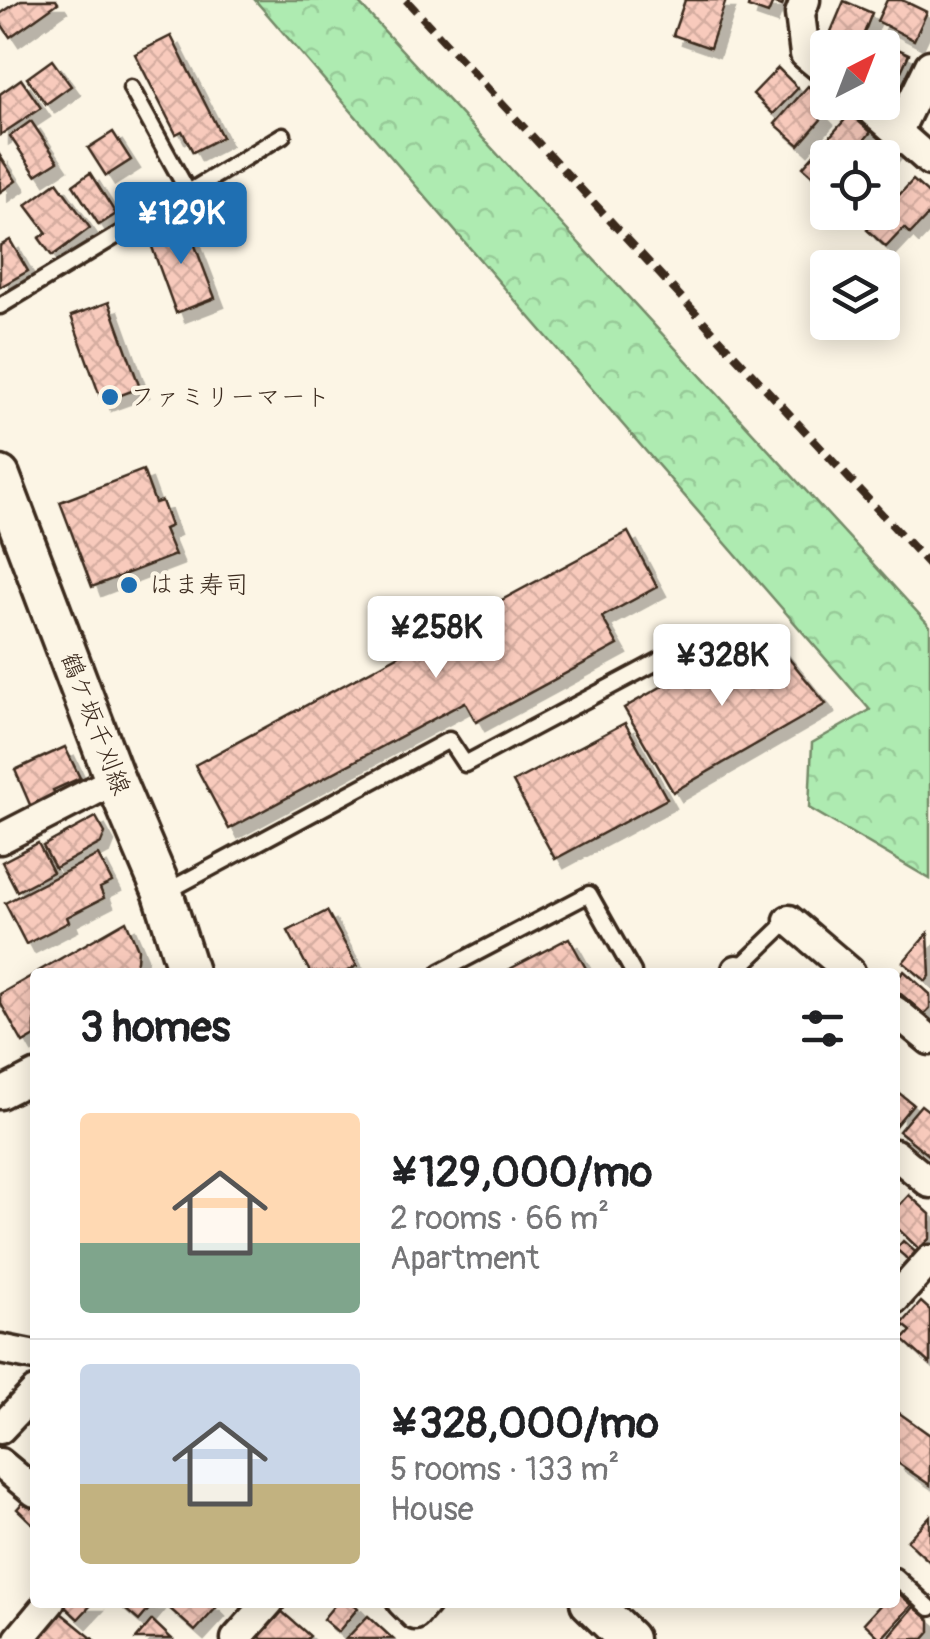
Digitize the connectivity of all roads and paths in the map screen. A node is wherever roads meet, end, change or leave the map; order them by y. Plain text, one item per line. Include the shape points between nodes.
1 (805, 0) edge
2 (810, 58) edge
3 (930, 65) edge
4 (131, 88) dead end
5 (885, 120) edge
6 (898, 131) junction
7 (283, 135) dead end
8 (930, 161) edge
9 (188, 192) junction
10 (0, 306) edge
11 (0, 476) edge
12 (668, 656) dead end
13 (115, 780) junction
14 (0, 839) edge
15 (163, 893) junction
16 (788, 920) joint
17 (836, 965) edge
18 (187, 968) edge
19 (448, 968) edge
20 (631, 968) edge
21 (741, 968) edge
22 (900, 1014) edge
23 (930, 1040) edge
24 (30, 1079) edge
25 (0, 1094) edge
26 (900, 1158) edge
27 (930, 1183) edge
28 (930, 1260) edge
29 (900, 1293) edge
30 (0, 1349) edge
31 (30, 1355) edge
32 (30, 1397) edge
33 (0, 1429) edge
34 (0, 1463) edge
35 (30, 1488) edge
36 (900, 1581) edge
37 (45, 1608) edge
38 (264, 1608) edge
39 (596, 1608) edge
40 (930, 1608) edge
41 (19, 1639) edge
42 (236, 1639) edge
43 (628, 1639) edge

1 - 2 street via 800,14
3 - 6 street
4 - 9 lane
5 - 6 street
6 - 8 street
7 - 9 lane
9 - 10 lane
11 - 13 main road, 鶴ケ坂千刈線
12 - 15 lane via 466,764 449,740
13 - 14 street
13 - 15 main road, 鶴ケ坂千刈線
15 - 18 main road, 鶴ケ坂千刈線
16 - 17 street
16 - 21 lane
19 - 20 lane via 589,894
22 - 23 street
24 - 25 street
26 - 27 street
28 - 29 street
30 - 31 street
32 - 33 street
34 - 35 street
36 - 40 lane
37 - 41 street
38 - 42 street
39 - 43 main road

